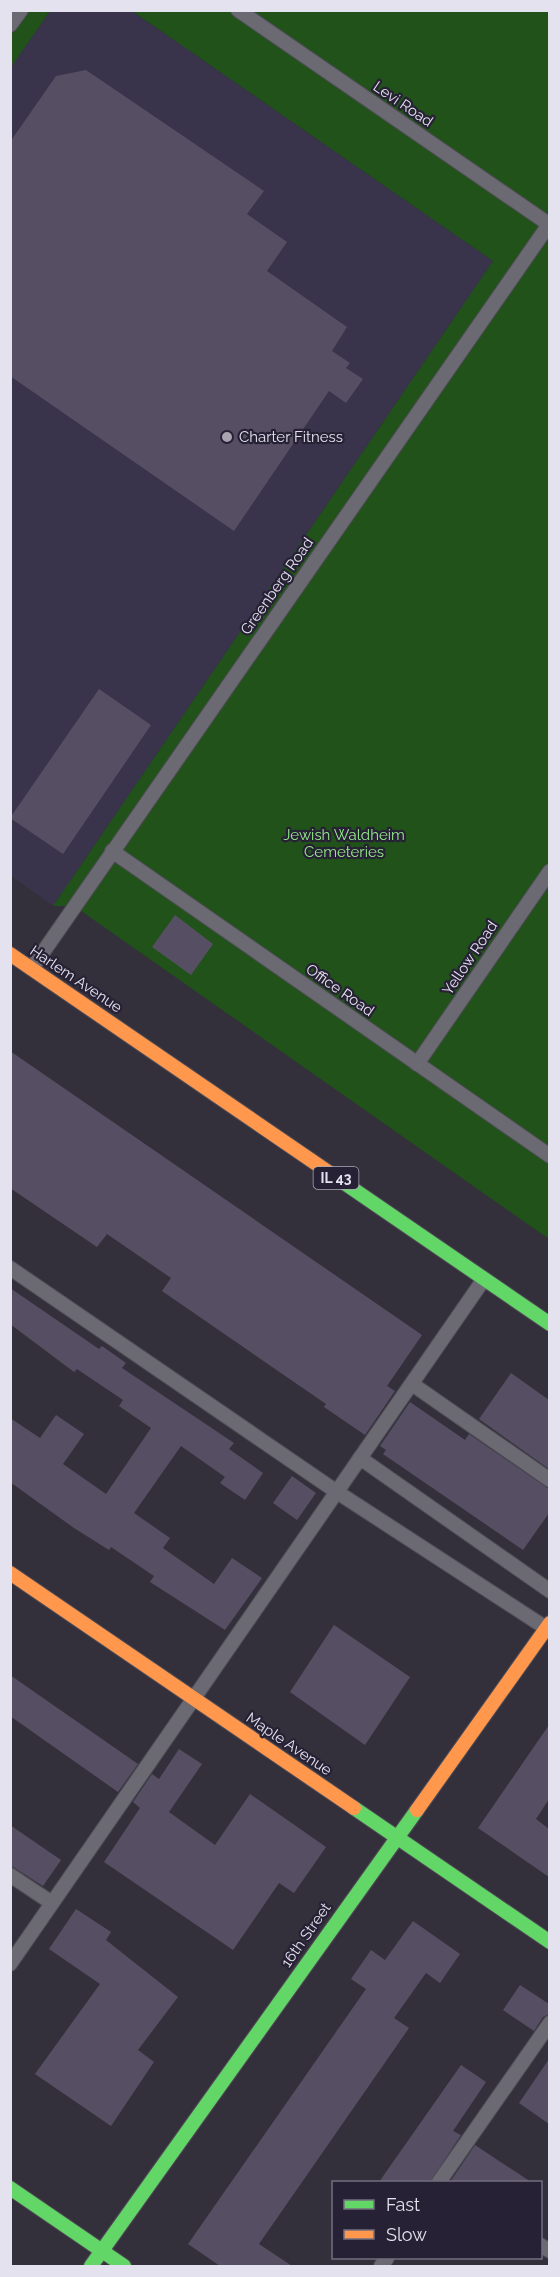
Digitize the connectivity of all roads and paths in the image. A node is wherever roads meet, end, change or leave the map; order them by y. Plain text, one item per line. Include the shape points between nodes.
1 (21, 10) edge
2 (238, 10) edge
3 (10, 25) edge
4 (549, 224) edge
5 (112, 850) junction
6 (549, 871) edge
7 (10, 954) edge
8 (32, 968) junction
9 (417, 1064) junction
10 (549, 1156) edge
11 (10, 1268) edge
12 (484, 1279) junction
13 (549, 1324) edge
14 (412, 1384) junction
15 (360, 1458) junction
16 (549, 1480) edge
17 (337, 1492) junction
18 (10, 1574) edge
19 (549, 1591) edge
20 (548, 1626) edge
21 (194, 1699) junction
22 (396, 1837) junction
23 (10, 1875) edge
24 (52, 1903) junction
25 (549, 1942) edge
26 (10, 1964) edge
27 (549, 2023) edge
28 (444, 2181) edge
29 (10, 2188) edge
30 (102, 2251) junction
31 (91, 2266) edge
32 (124, 2266) edge

1 - 3 lane
2 - 4 lane, Levi Road
4 - 5 lane, Greenberg Road
5 - 8 lane, Greenberg Road
5 - 9 lane, Office Road
6 - 9 lane, Yellow Road
7 - 8 street, Harlem Avenue / IL 43
8 - 12 street, Harlem Avenue / IL 43
9 - 10 lane, Office Road
11 - 17 lane
12 - 13 street, IL 43
12 - 14 lane
14 - 15 lane
14 - 16 lane
15 - 17 lane
15 - 19 lane
17 - 20 lane
17 - 21 lane
18 - 21 street, Maple Avenue
20 - 22 street, 16th Street
21 - 22 street, Maple Avenue
21 - 24 lane
22 - 25 street, Maple Avenue
22 - 30 street, 16th Street
23 - 24 lane
24 - 26 lane
27 - 28 lane
29 - 30 street
30 - 31 street, 16th Street
30 - 32 street

